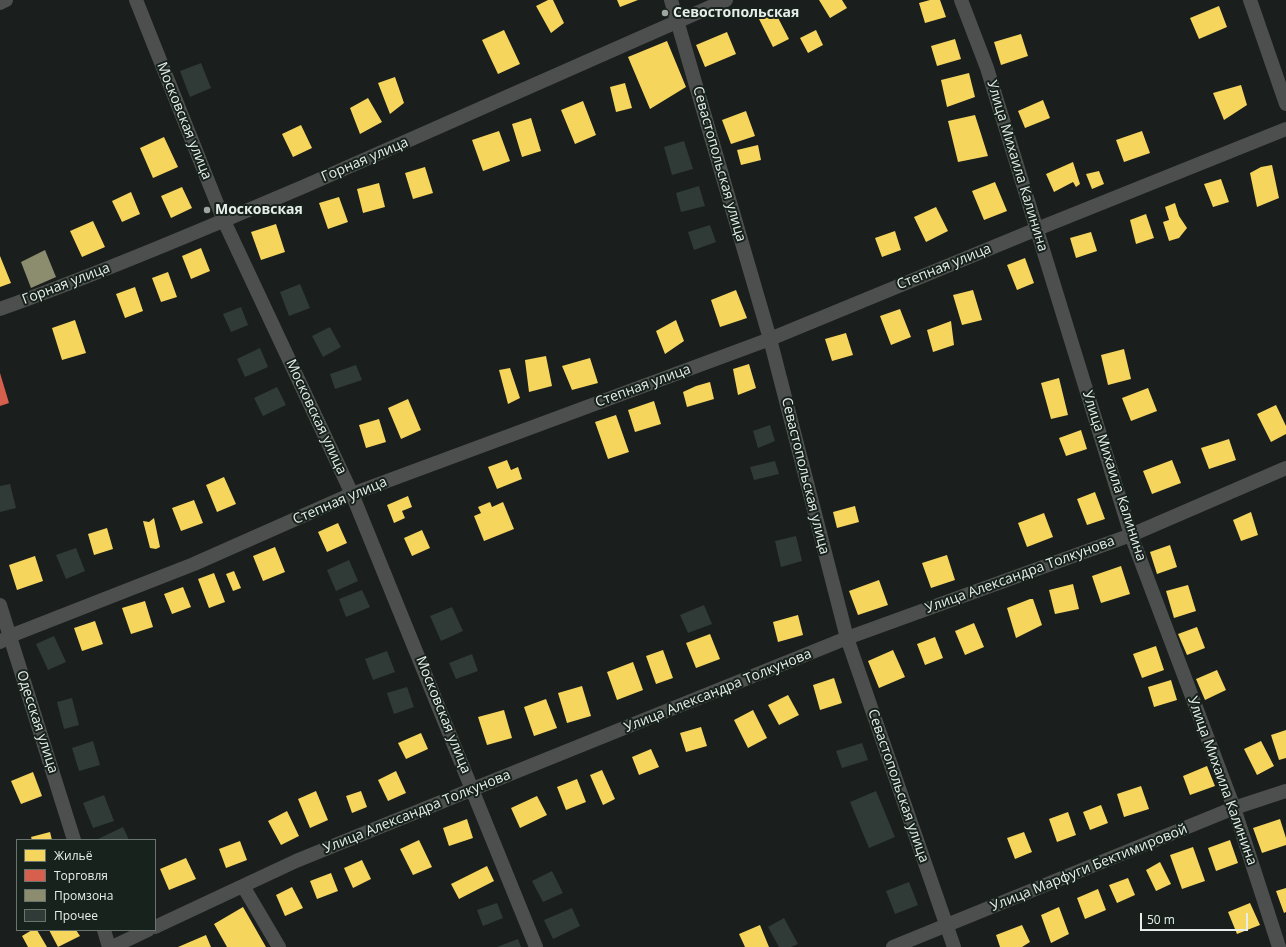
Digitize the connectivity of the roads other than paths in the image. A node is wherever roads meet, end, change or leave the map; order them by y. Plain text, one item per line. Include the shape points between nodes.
1 (6, 0) edge
2 (136, 0) edge
3 (671, 0) edge
4 (726, 0) edge
5 (961, 0) edge
6 (1250, 0) edge
7 (0, 2) edge
8 (678, 21) junction
9 (1286, 104) edge
10 (1286, 129) edge
11 (224, 221) junction
12 (1037, 229) junction
13 (0, 309) edge
14 (770, 339) junction
15 (1286, 468) edge
16 (352, 494) junction
17 (1131, 535) junction
18 (0, 605) edge
19 (847, 638) junction
20 (5, 639) edge
21 (473, 789) junction
22 (1286, 791) edge
23 (1234, 808) junction
24 (74, 839) edge
25 (243, 886) junction
26 (947, 926) junction
27 (156, 927) edge
28 (104, 931) edge
29 (146, 931) edge
30 (110, 947) edge
31 (279, 947) edge
32 (536, 947) edge
33 (893, 947) edge
34 (954, 947) edge
35 (1279, 947) edge

1 - 7 street
2 - 11 street, Московская улица
3 - 8 street, Севастопольская улица
4 - 8 street, Горная улица
5 - 12 street, Улица Михаила Калинина via 987,68
6 - 9 street
8 - 11 street, Горная улица via 466,117
8 - 14 street, Севастопольская улица
10 - 12 street, Степная улица
11 - 13 street, Горная улица
11 - 16 street, Московская улица
12 - 14 street, Степная улица
12 - 17 street, Улица Михаила Калинина
14 - 16 street, Степная улица
14 - 19 street, Севастопольская улица
15 - 17 street, Улица Александра Толкунова
16 - 20 street, Степная улица via 194,564
16 - 21 street, Московская улица
17 - 19 street, Улица Александра Толкунова
17 - 23 street, Улица Михаила Калинина
18 - 20 street, Одесская улица
19 - 21 street, Улица Александра Толкунова
19 - 26 street, Севастопольская улица
20 - 24 street, Одесская улица
21 - 25 street, Улица Александра Толкунова
21 - 32 street, Московская улица
22 - 23 street, Улица Марфуги Бектимировой
23 - 26 street, Улица Марфуги Бектимировой
23 - 35 street, Улица Михаила Калинина
25 - 27 street, Улица Александра Толкунова
25 - 31 street
26 - 33 street, Улица Марфуги Бектимировой
26 - 34 street, Севастопольская улица
28 - 30 street
29 - 30 street

